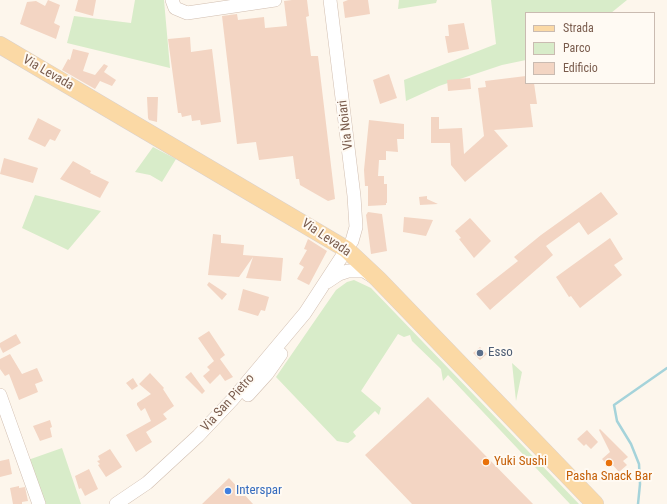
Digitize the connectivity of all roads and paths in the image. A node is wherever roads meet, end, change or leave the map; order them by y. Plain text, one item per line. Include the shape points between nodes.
1 (172, 0) edge
2 (275, 0) edge
3 (330, 0) edge
4 (0, 45) edge
5 (346, 249) junction
6 (378, 279) junction
7 (323, 286) junction
8 (0, 395) edge
9 (39, 504) edge
10 (118, 504) edge
11 (595, 504) edge

1 - 2 street via 175,8 187,13
3 - 5 street, Via Noiari via 356,214 356,227 352,241
4 - 5 main road, Via Levada
5 - 6 main road, Via Levada
5 - 7 street
6 - 7 street via 364,271 356,270 339,274
6 - 11 main road, Via Levada
7 - 10 street via 267,374 217,428 153,488
8 - 9 street

